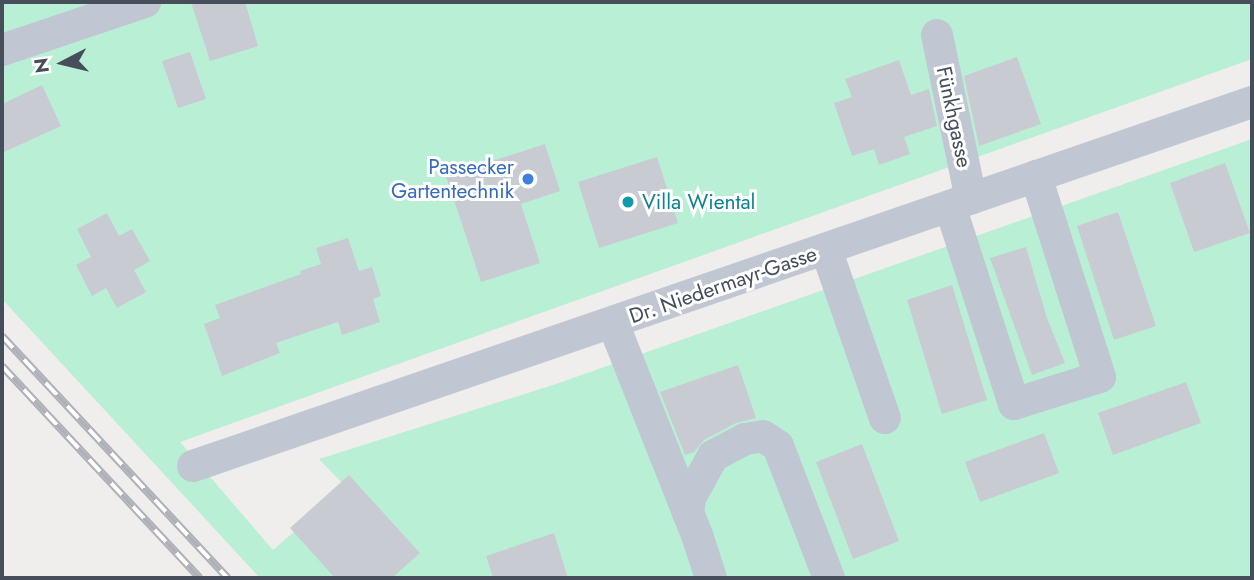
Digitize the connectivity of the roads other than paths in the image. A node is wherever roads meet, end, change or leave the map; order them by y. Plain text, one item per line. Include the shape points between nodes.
1 (145, 2) edge
2 (937, 35) dead end
3 (2, 50) edge
4 (1252, 102) edge
5 (1036, 176) junction
6 (960, 203) junction
7 (826, 249) junction
8 (613, 323) junction
9 (886, 418) dead end
10 (193, 466) dead end
11 (670, 472) junction
12 (704, 472) junction
13 (688, 513) junction
14 (711, 578) edge
15 (828, 578) edge

1 - 3 street
2 - 6 street, Fünkhgasse
4 - 5 street, Dr. Niedermayr-Gasse
5 - 6 street, Dr. Niedermayr-Gasse
5 - 6 street, Fünkhgasse via 1100,377 1014,404
6 - 7 street, Dr. Niedermayr-Gasse
7 - 8 street, Dr. Niedermayr-Gasse
7 - 9 street
8 - 10 street, Dr. Niedermayr-Gasse
8 - 11 street
11 - 12 street
11 - 13 street
12 - 13 street via 690,498
12 - 15 street via 713,456 745,439 763,436 778,446
13 - 14 street

